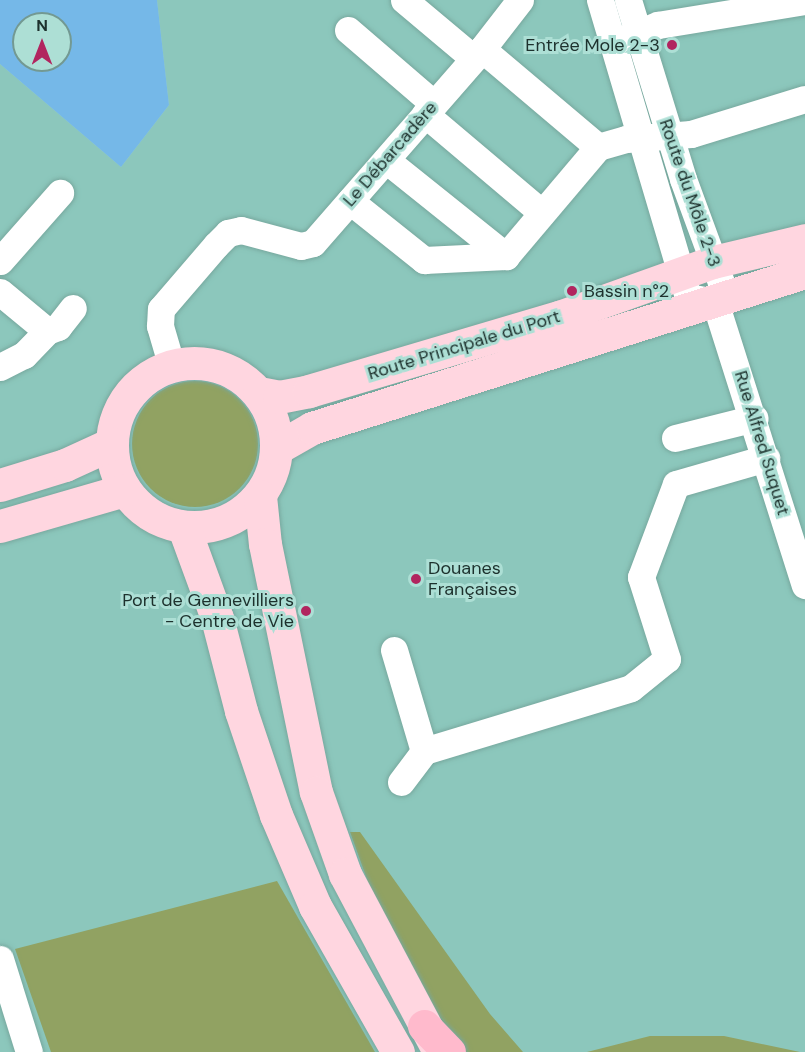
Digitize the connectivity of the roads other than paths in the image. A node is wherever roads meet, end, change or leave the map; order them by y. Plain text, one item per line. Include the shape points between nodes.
1 (404, 0) edge
2 (600, 0) edge
3 (628, 0) edge
4 (805, 1) edge
5 (509, 4) edge
6 (348, 30) dead end
7 (639, 34) junction
8 (613, 44) junction
9 (477, 54) junction
10 (805, 99) edge
11 (429, 109) junction
12 (642, 138) junction
13 (671, 138) junction
14 (598, 147) junction
15 (386, 160) junction
16 (60, 193) dead end
17 (350, 201) junction
18 (542, 213) junction
19 (805, 240) edge
20 (506, 256) junction
21 (0, 261) edge
22 (713, 262) junction
23 (805, 272) edge
24 (680, 273) junction
25 (0, 292) edge
26 (716, 302) junction
27 (73, 308) dead end
28 (46, 331) junction
29 (0, 367) edge
30 (172, 367) junction
31 (259, 393) junction
32 (755, 418) junction
33 (675, 438) dead end
34 (111, 444) junction
35 (277, 448) junction
36 (766, 458) junction
37 (0, 485) edge
38 (125, 490) junction
39 (260, 496) junction
40 (0, 526) edge
41 (184, 528) junction
42 (797, 546) edge
43 (805, 585) edge
44 (394, 650) dead end
45 (424, 751) junction
46 (401, 782) dead end
47 (0, 959) edge
48 (432, 1039) edge
49 (29, 1052) edge
50 (398, 1052) edge
51 (449, 1052) edge

1 - 9 street
2 - 8 street, Route du Môle 2-3
3 - 7 street, Route du Môle 2-3
4 - 7 street via 658,25
5 - 9 street, Le Débarcadère
6 - 11 street
7 - 8 street
7 - 13 street, Route du Môle 2-3
8 - 12 street, Route du Môle 2-3
9 - 11 street, Le Débarcadère
9 - 14 street
10 - 13 street
11 - 15 street, Le Débarcadère
11 - 18 street
12 - 13 street
12 - 14 street
12 - 24 street, Route du Môle 2-3
13 - 22 street, Route du Môle 2-3
14 - 18 street
15 - 17 street, Le Débarcadère
15 - 20 street
16 - 21 street
17 - 20 street via 424,260
17 - 30 street, Le Débarcadère via 313,243 301,246 241,230 228,233 161,309 160,326
18 - 20 street
19 - 22 main road, Route Principale du Port
22 - 24 main road, Route Principale du Port
22 - 26 street, Route du Môle 2-3 via 722,285
23 - 26 main road, Route Principale du Port
24 - 26 street, Route du Môle 2-3 via 688,297
24 - 31 main road, Route Principale du Port via 559,317 309,391 279,397
25 - 28 street
26 - 32 street, Rue Alfred Suquet
26 - 35 main road, Route Principale du Port via 312,428
27 - 28 street via 58,327
28 - 29 street via 24,355
30 - 31 main road via 206,363 227,369
30 - 34 main road via 141,382 126,399
31 - 35 main road via 270,412
32 - 33 street
32 - 36 street, Rue Alfred Suquet
34 - 37 main road via 65,465
34 - 38 main road via 114,468
35 - 39 main road via 270,480
36 - 42 street, Rue Alfred Suquet
36 - 45 street via 676,484 641,577 667,659 631,688
38 - 40 main road
38 - 41 main road via 142,510
39 - 41 main road via 230,520
39 - 48 main road via 265,544 316,792 345,874
41 - 50 main road via 217,618 241,711 276,815 315,906
42 - 43 street, Rue Alfred Suquet
44 - 45 street
45 - 46 street
47 - 49 street
48 - 51 highway

